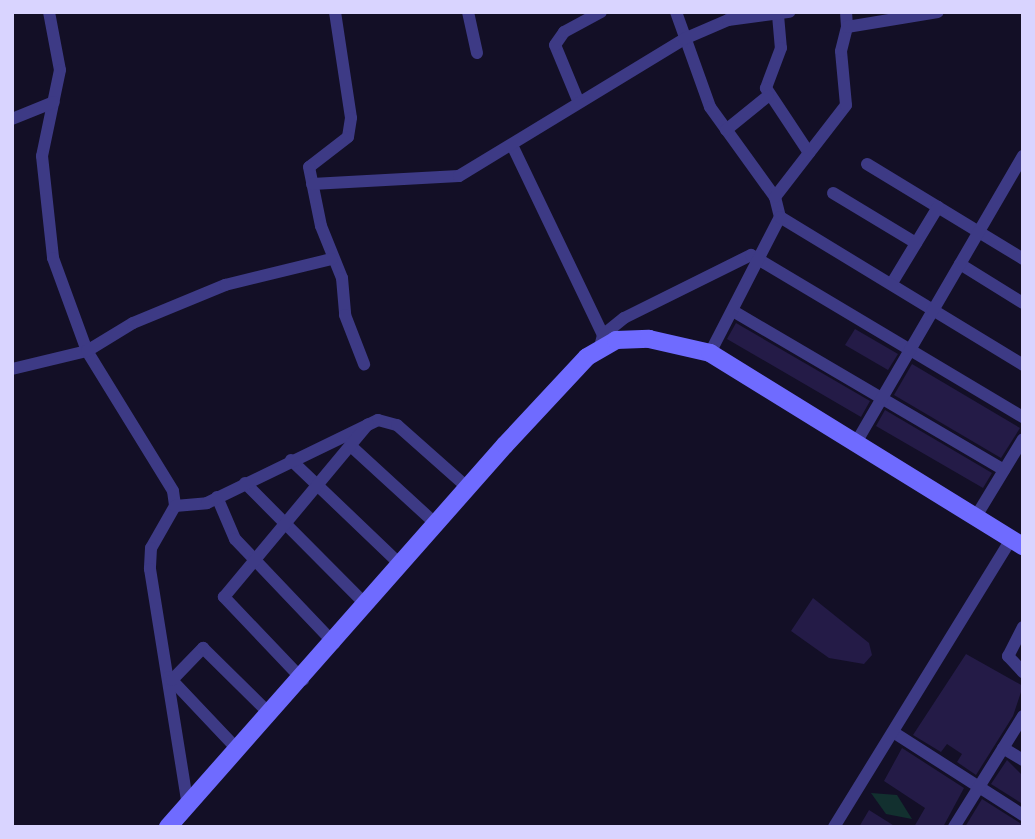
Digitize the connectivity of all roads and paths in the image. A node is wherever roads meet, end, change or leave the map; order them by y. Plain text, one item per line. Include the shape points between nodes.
1 (49, 12) edge
2 (335, 12) edge
3 (468, 12) edge
4 (601, 12) edge
5 (676, 12) edge
6 (846, 12) edge
7 (938, 12) edge
8 (783, 14) edge
9 (847, 27) junction
10 (684, 39) junction
11 (477, 52) dead end
12 (768, 96) junction
13 (578, 98) junction
14 (54, 102) junction
15 (12, 119) edge
16 (726, 130) junction
17 (512, 145) junction
18 (809, 153) junction
19 (1023, 156) edge
20 (866, 164) dead end
21 (312, 184) junction
22 (833, 193) dead end
23 (775, 197) junction
24 (938, 207) junction
25 (780, 216) junction
26 (979, 233) junction
27 (916, 243) junction
28 (1022, 257) edge
29 (332, 259) junction
30 (764, 259) junction
31 (960, 264) junction
32 (892, 283) junction
33 (1023, 303) edge
34 (935, 310) junction
35 (733, 311) junction
36 (602, 341) junction
37 (913, 346) junction
38 (87, 351) junction
39 (710, 353) junction
40 (364, 364) dead end
41 (1023, 365) edge
42 (12, 369) edge
43 (881, 398) junction
44 (1023, 417) edge
45 (368, 424) junction
46 (1023, 439) edge
47 (857, 441) junction
48 (353, 448) junction
49 (291, 460) junction
50 (1004, 470) junction
51 (245, 483) junction
52 (319, 488) junction
53 (468, 488) junction
54 (217, 497) junction
55 (175, 506) junction
56 (975, 518) junction
57 (287, 524) junction
58 (436, 524) junction
59 (1017, 542) edge
60 (255, 561) junction
61 (400, 564) junction
62 (366, 605) junction
63 (1023, 627) edge
64 (334, 643) junction
65 (1023, 672) edge
66 (170, 678) junction
67 (303, 680) junction
68 (271, 715) junction
69 (1023, 716) edge
70 (893, 732) junction
71 (1003, 748) junction
72 (238, 750) junction
73 (1023, 760) edge
74 (978, 787) junction
75 (188, 805) junction
76 (1023, 815) edge
77 (169, 827) edge
78 (834, 827) edge
79 (954, 827) edge

1 - 14 street via 60,70
2 - 21 street via 352,118 348,137 309,163
3 - 11 street
4 - 13 street via 564,32 555,45
5 - 10 street
6 - 9 street
7 - 9 street
8 - 10 street via 728,20
8 - 12 street via 781,48 768,75
9 - 18 street via 841,51 846,105
10 - 13 street
10 - 16 street
12 - 16 street
12 - 18 street
13 - 17 street
14 - 15 street
14 - 38 street via 41,156 53,258
16 - 23 street
17 - 21 street via 459,176
17 - 36 street
18 - 23 street
19 - 26 street
20 - 24 street
21 - 29 street
22 - 27 street
23 - 25 street
24 - 26 street
24 - 27 street
25 - 30 street
25 - 32 street
26 - 28 street
26 - 31 street
27 - 32 street
29 - 38 street via 184,299
29 - 40 street
30 - 35 street
30 - 36 street via 741,255
30 - 37 street
31 - 33 street
31 - 34 street
32 - 34 street
34 - 37 street
34 - 41 street
35 - 39 street
35 - 43 street
36 - 39 street via 649,339
36 - 53 street
37 - 43 street
37 - 44 street
38 - 42 street
38 - 55 street via 173,491
39 - 47 street
43 - 47 street
43 - 50 street
45 - 48 street
45 - 49 street
45 - 53 street via 388,419
46 - 50 street
47 - 56 street
48 - 52 street
48 - 58 street
49 - 51 street
49 - 52 street
50 - 56 street
51 - 54 street
51 - 57 street
52 - 57 street
52 - 61 street
53 - 58 street
54 - 55 street
54 - 60 street via 225,524
55 - 66 street via 151,548 150,569
56 - 59 street
57 - 60 street
57 - 62 street
58 - 61 street
59 - 70 street
60 - 64 street
60 - 67 street via 228,589 227,604
61 - 62 street
62 - 64 street
63 - 65 street via 1008,656
64 - 67 street
66 - 68 street via 204,648
66 - 72 street
66 - 75 street
67 - 68 street
68 - 72 street
69 - 71 street
70 - 74 street
70 - 78 street
71 - 73 street
71 - 74 street
72 - 75 street
74 - 76 street
74 - 79 street
75 - 77 street

